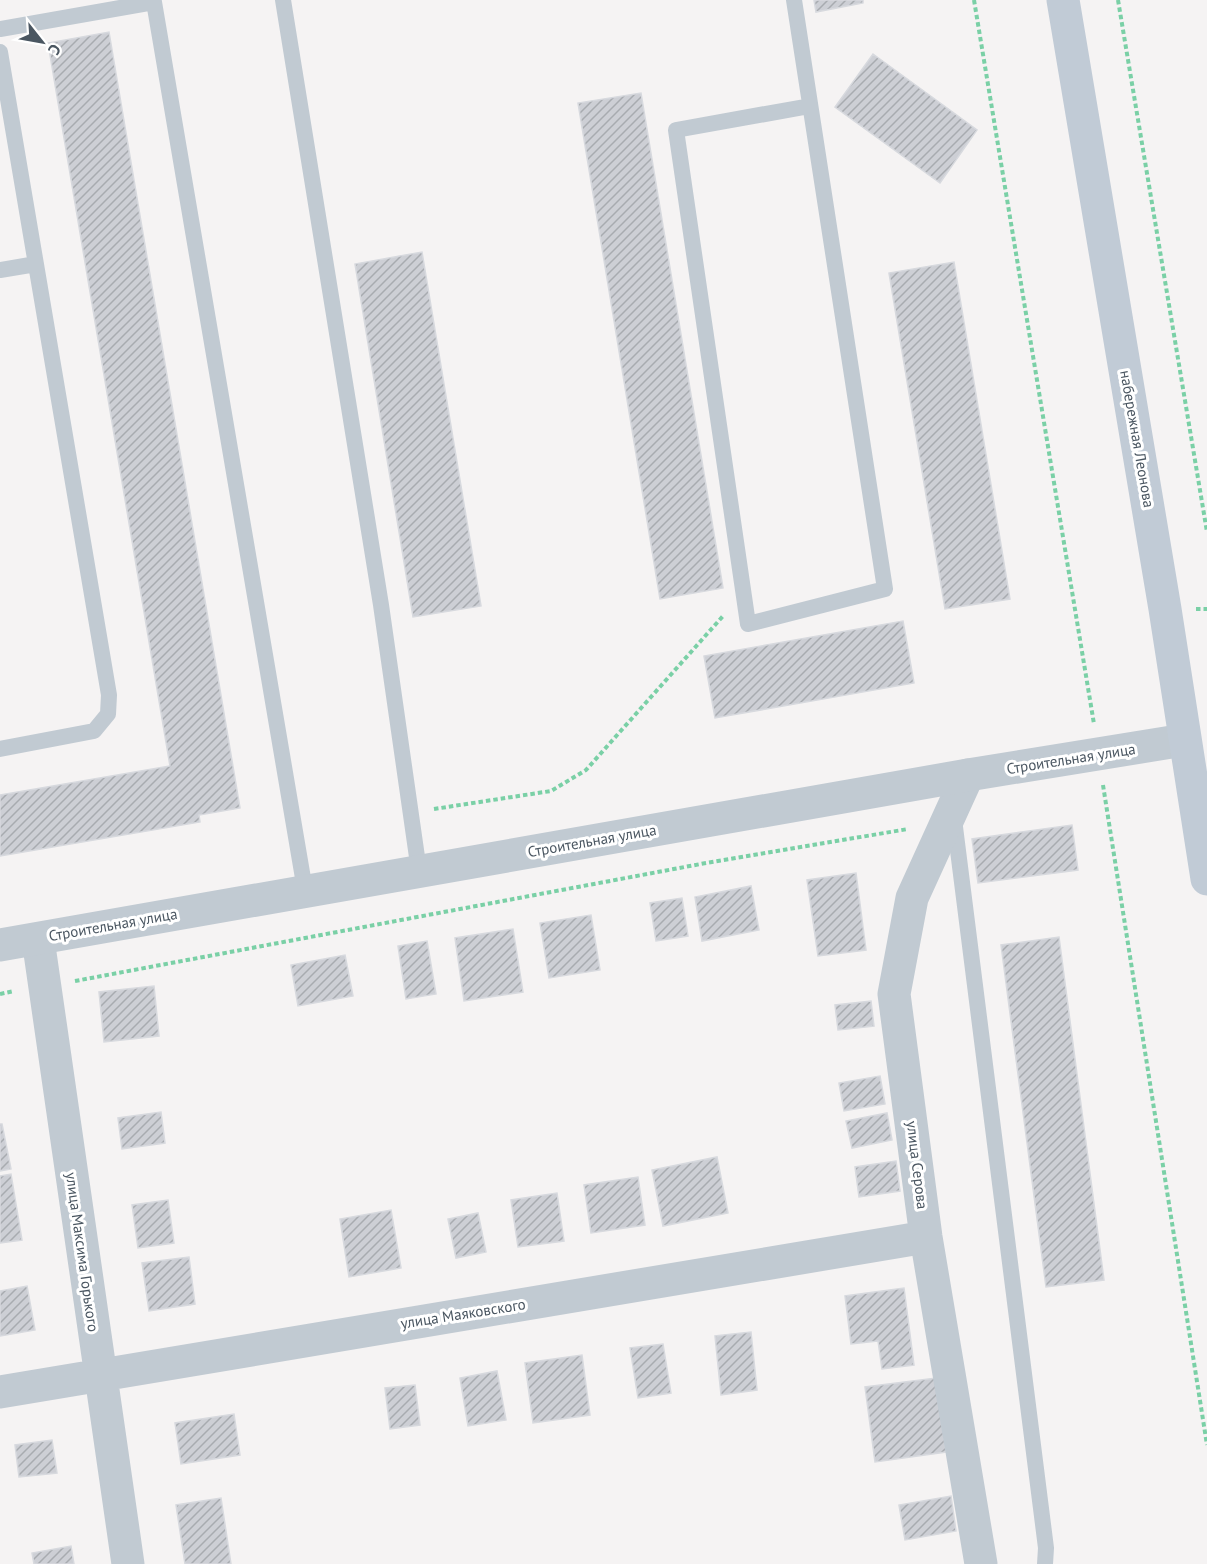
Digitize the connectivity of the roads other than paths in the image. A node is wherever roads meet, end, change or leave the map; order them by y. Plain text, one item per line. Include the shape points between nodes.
1 (284, 0) edge
2 (794, 0) edge
3 (1063, 0) edge
4 (154, 1) edge
5 (0, 29) edge
6 (0, 52) edge
7 (810, 106) junction
8 (36, 264) junction
9 (0, 270) edge
10 (1184, 740) junction
11 (0, 749) edge
12 (968, 776) junction
13 (950, 816) junction
14 (419, 871) junction
15 (1207, 879) edge
16 (305, 890) junction
17 (38, 939) junction
18 (0, 945) edge
19 (926, 1237) junction
20 (100, 1374) junction
21 (0, 1392) edge
22 (128, 1564) edge
23 (981, 1564) edge
24 (1046, 1564) edge

1 - 14 lane via 381,605
2 - 7 lane
3 - 10 main road, набережная Леонова
4 - 5 lane
4 - 16 lane
6 - 8 lane
7 - 7 lane via 885,589 748,624 676,130
8 - 9 lane
8 - 11 lane via 108,694 108,714 94,731
10 - 12 street, Строительная улица
10 - 15 main road, набережная Леонова
12 - 13 street, улица Серова
12 - 14 street, Строительная улица
13 - 19 street, улица Серова via 912,898 894,994
13 - 24 lane
14 - 16 street, Строительная улица
16 - 17 street, Строительная улица
17 - 18 street, Строительная улица
17 - 20 street, улица Максима Горького
19 - 20 street, улица Маяковского
19 - 23 street, улица Серова
20 - 21 street, улица Маяковского
20 - 22 street, улица Максима Горького

